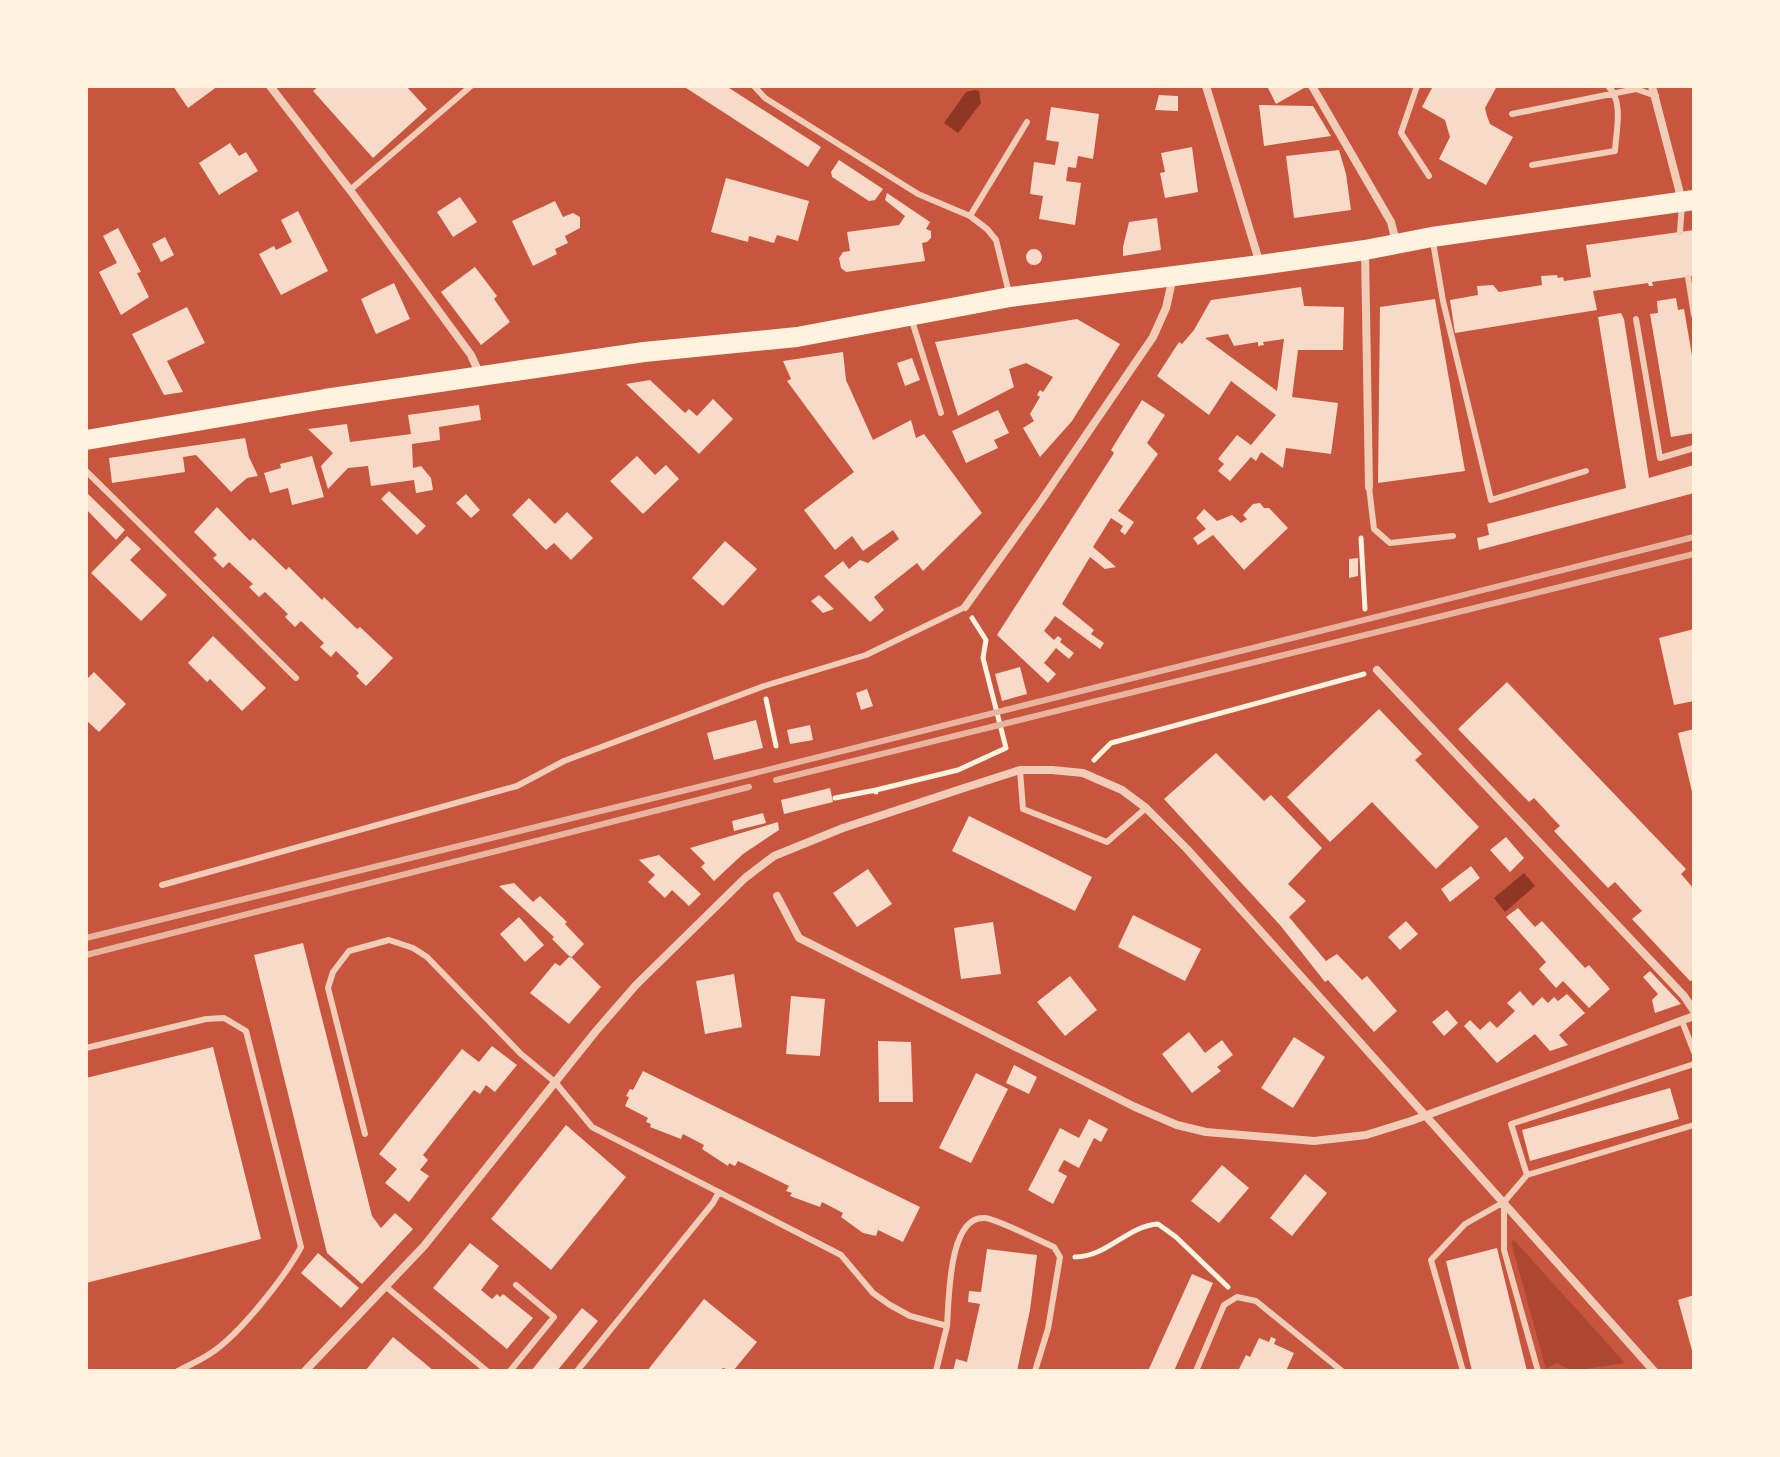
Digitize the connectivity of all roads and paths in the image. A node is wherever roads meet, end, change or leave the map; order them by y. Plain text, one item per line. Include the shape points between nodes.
1 (270, 86) edge
2 (471, 86) edge
3 (754, 86) edge
4 (1206, 86) edge
5 (1312, 86) edge
6 (1417, 86) edge
7 (1608, 86) edge
8 (1652, 86) edge
9 (1615, 92) junction
10 (1656, 96) junction
11 (1512, 114) dead end
12 (1027, 122) dead end
13 (1532, 165) dead end
14 (1429, 176) dead end
15 (350, 190) junction
16 (1688, 201) edge
17 (970, 216) junction
18 (1680, 232) dead end
19 (1432, 237) junction
20 (1396, 243) junction
21 (1365, 250) junction
22 (1260, 265) junction
23 (1173, 276) junction
24 (1688, 277) dead end
25 (1010, 297) junction
26 (1694, 315) edge
27 (910, 316) junction
28 (1636, 319) dead end
29 (481, 376) junction
30 (941, 413) dead end
31 (86, 440) edge
32 (1694, 448) edge
33 (86, 471) edge
34 (1586, 471) dead end
35 (1369, 487) joint
36 (1361, 535) dead end
37 (1453, 536) dead end
38 (965, 607) junction
39 (1365, 609) dead end
40 (1377, 670) joint
41 (296, 678) dead end
42 (764, 686) junction
43 (776, 746) dead end
44 (1020, 770) junction
45 (1083, 773) junction
46 (876, 790) junction
47 (835, 798) dead end
48 (1146, 808) junction
49 (874, 817) junction
50 (162, 885) dead end
51 (777, 896) dead end
52 (1694, 1014) edge
53 (1682, 1021) junction
54 (86, 1048) edge
55 (1694, 1052) edge
56 (1694, 1064) edge
57 (555, 1082) junction
58 (1426, 1116) junction
59 (1694, 1125) edge
60 (365, 1134) dead end
61 (1527, 1175) junction
62 (719, 1192) junction
63 (1504, 1202) junction
64 (1060, 1257) junction
65 (516, 1285) dead end
66 (385, 1286) junction
67 (1237, 1297) junction
68 (947, 1326) junction
69 (1650, 1370) edge
70 (178, 1371) edge
71 (305, 1371) edge
72 (487, 1371) edge
73 (510, 1371) edge
74 (577, 1371) edge
75 (936, 1371) edge
76 (1035, 1371) edge
77 (1196, 1371) edge
78 (1342, 1371) edge
79 (1463, 1371) edge
80 (1538, 1371) edge

1 - 15 street
2 - 15 lane
3 - 17 lane via 918,194
4 - 22 street
5 - 20 street via 1391,222
6 - 14 lane via 1401,133
7 - 9 lane
8 - 10 street
9 - 10 lane via 1636,89
9 - 11 lane
9 - 13 lane via 1615,151
10 - 16 street
12 - 17 lane
15 - 29 street
16 - 18 lane
16 - 19 main road
17 - 25 lane via 996,240
19 - 20 main road
19 - 34 lane via 1491,500
20 - 21 main road
21 - 22 main road
21 - 35 street
22 - 23 main road
23 - 25 main road
23 - 38 street via 1153,337
24 - 26 lane
25 - 27 main road
27 - 29 main road via 797,337
27 - 30 lane
28 - 32 lane via 1660,458
29 - 31 main road
33 - 41 lane
35 - 37 lane via 1374,529 1390,543
36 - 39 path
38 - 42 lane via 866,655
38 - 46 path via 986,640 983,658 1006,748 958,770
40 - 45 path via 1111,743
40 - 52 street via 1684,996
42 - 43 path
42 - 50 lane via 564,761 517,786
44 - 45 street
44 - 48 lane via 1023,809 1107,842
44 - 49 street
45 - 48 street via 1122,790
46 - 47 path
46 - 49 path
48 - 58 street
49 - 57 street via 774,856 745,878 636,985
51 - 58 street via 799,938 1177,1125 1314,1141 1366,1135
52 - 53 street
53 - 55 lane
53 - 58 street
54 - 70 lane via 206,1019 224,1018 246,1031 301,1247 281,1280 228,1339
56 - 61 lane via 1511,1124
57 - 60 lane via 427,957 389,940 349,951 328,988
57 - 62 lane via 592,1127
57 - 66 street via 424,1246
58 - 63 street
59 - 61 lane
61 - 63 lane
62 - 68 lane via 841,1255 890,1305
62 - 74 lane
63 - 69 street
63 - 79 lane via 1465,1224 1431,1260
63 - 80 lane via 1504,1250
64 - 67 path via 1090,1257 1144,1225 1158,1224
64 - 68 lane via 1054,1247 985,1218 970,1221 960,1232
64 - 76 lane
65 - 73 lane via 554,1317
66 - 71 street
66 - 72 lane
67 - 77 lane via 1224,1305
67 - 78 lane via 1256,1301
68 - 75 lane

